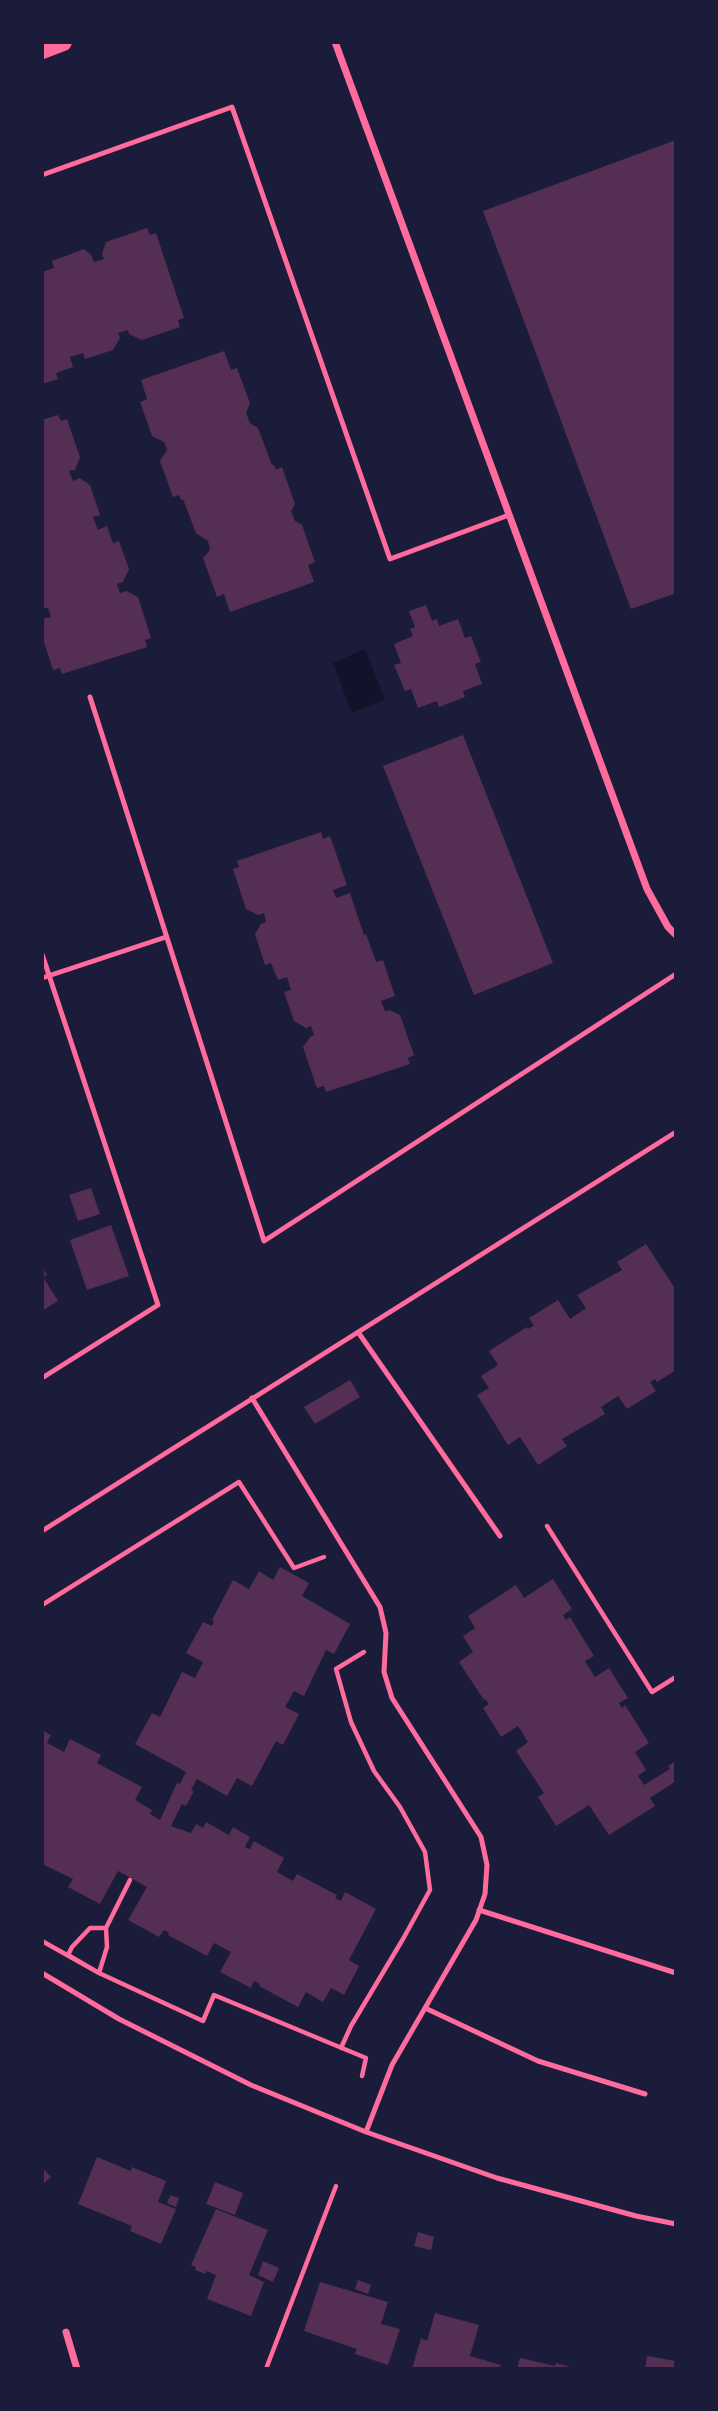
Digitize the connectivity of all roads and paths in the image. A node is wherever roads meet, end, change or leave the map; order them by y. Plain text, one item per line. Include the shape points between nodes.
1 (63, 42) edge
2 (335, 42) edge
3 (42, 50) edge
4 (42, 175) edge
5 (509, 515) junction
6 (90, 697) dead end
7 (676, 935) edge
8 (166, 937) junction
9 (42, 954) edge
10 (676, 974) edge
11 (49, 976) junction
12 (42, 978) edge
13 (676, 1132) edge
14 (358, 1332) junction
15 (42, 1378) edge
16 (252, 1398) junction
17 (547, 1526) dead end
18 (42, 1531) edge
19 (500, 1536) dead end
20 (326, 1556) dead end
21 (42, 1605) edge
22 (367, 1641) dead end
23 (676, 1677) edge
24 (130, 1880) dead end
25 (480, 1910) junction
26 (106, 1928) junction
27 (42, 1941) edge
28 (676, 1972) edge
29 (42, 1973) edge
30 (99, 1973) junction
31 (425, 2008) junction
32 (341, 2048) junction
33 (360, 2084) dead end
34 (645, 2094) dead end
35 (366, 2133) junction
36 (336, 2186) dead end
37 (676, 2224) edge
38 (66, 2332) dead end
39 (77, 2369) edge
40 (267, 2369) edge

1 - 3 main road
2 - 5 street
4 - 5 lane via 232,107 390,559
5 - 7 street via 647,889
6 - 8 lane
8 - 10 lane via 264,1241
8 - 11 lane
9 - 11 lane
11 - 12 lane
11 - 15 lane via 158,1306
13 - 14 lane
14 - 16 lane
14 - 19 lane
16 - 18 lane
16 - 25 lane via 380,1607 386,1633 384,1672 393,1698 481,1837 487,1865
17 - 23 path via 652,1692
20 - 21 path via 294,1568 239,1482
22 - 32 path via 366,1651 336,1669 351,1722 374,1771 425,1852 430,1890
24 - 26 path
25 - 28 lane
25 - 31 lane
26 - 30 path via 107,1947
26 - 30 path via 90,1928 68,1955
27 - 30 path
29 - 35 lane via 119,2019 251,2085
30 - 32 path via 204,2021 214,1995
31 - 34 lane via 538,2060
31 - 35 lane via 392,2065
32 - 33 path via 366,2058
35 - 37 lane via 496,2178
36 - 40 path
38 - 39 street

